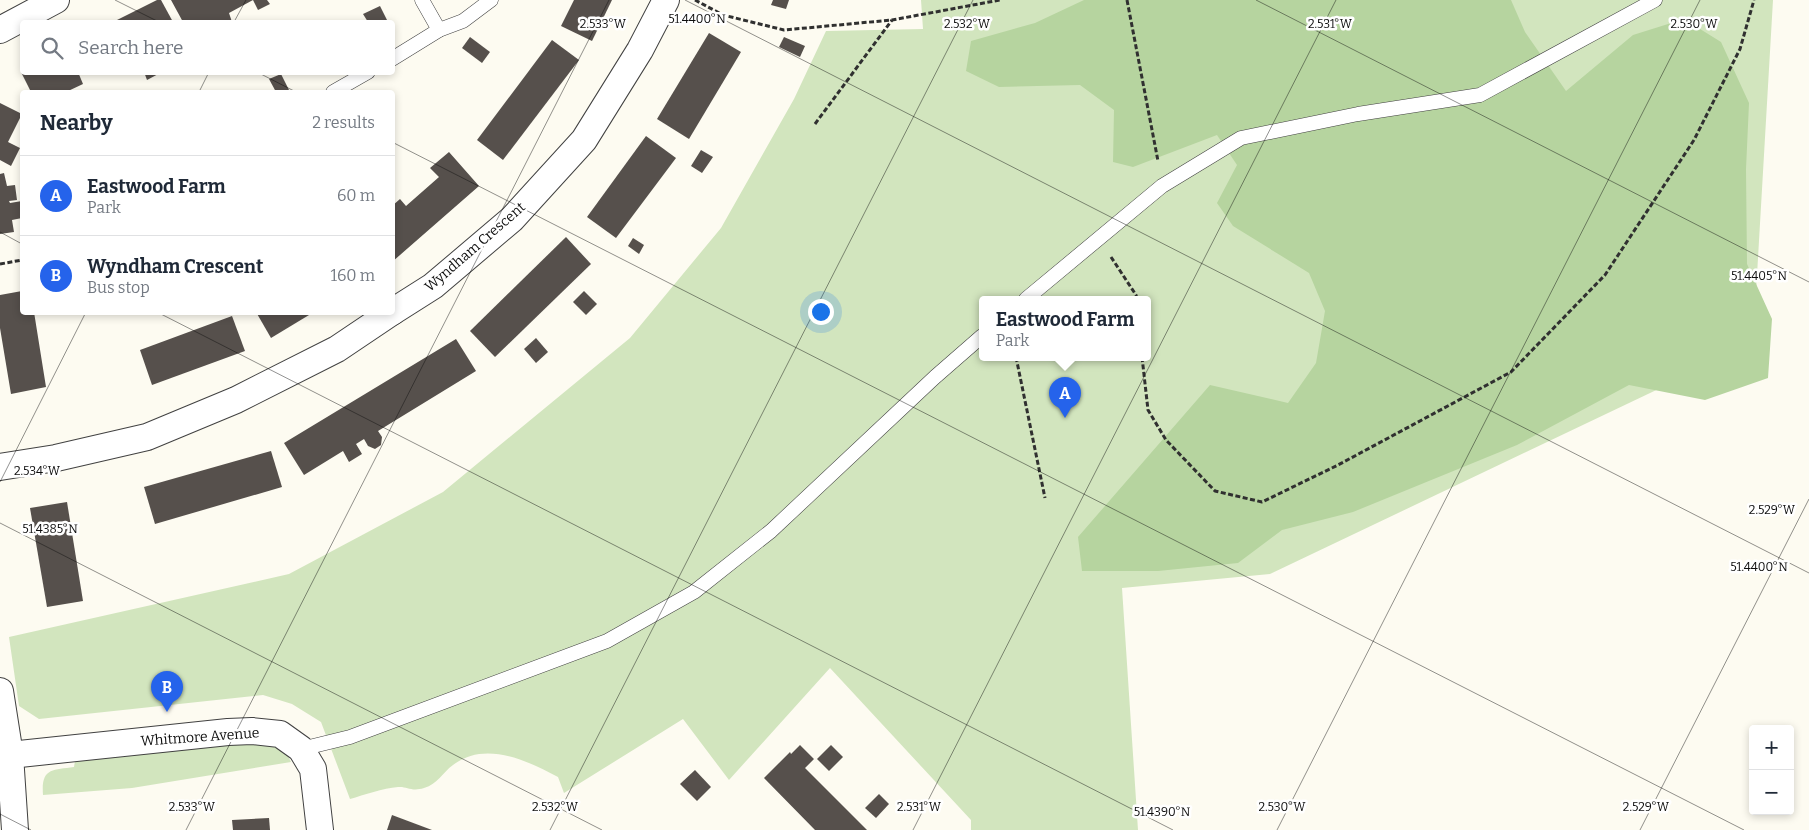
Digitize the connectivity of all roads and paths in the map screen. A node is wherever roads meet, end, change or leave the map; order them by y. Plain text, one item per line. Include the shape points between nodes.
1 (56, 0) edge
2 (422, 0) edge
3 (491, 0) edge
4 (666, 0) edge
5 (694, 0) edge
6 (1000, 0) edge
7 (1127, 0) edge
8 (1655, 0) edge
9 (1754, 0) edge
10 (892, 20) junction
11 (0, 30) edge
12 (439, 30) junction
13 (395, 57) edge
14 (363, 75) edge
15 (336, 90) edge
16 (815, 124) dead end
17 (1162, 186) junction
18 (1099, 237) junction
19 (20, 260) edge
20 (0, 264) edge
21 (1030, 296) edge
22 (1136, 296) edge
23 (395, 310) edge
24 (388, 315) edge
25 (979, 339) edge
26 (1017, 361) edge
27 (1142, 361) edge
28 (0, 467) edge
29 (1045, 498) dead end
30 (0, 691) edge
31 (300, 749) junction
32 (10, 755) junction
33 (15, 830) edge
34 (320, 830) edge

1 - 11 street
2 - 12 lane
3 - 12 lane via 463,21
4 - 23 street, Wyndham Crescent via 640,50 584,140 512,219 433,286
5 - 10 path via 723,15 784,30
6 - 10 path
7 - 17 path
8 - 17 lane via 1480,95 1358,114 1241,138
9 - 27 path via 1740,49 1694,140 1605,275 1511,372 1262,502 1215,491 1166,440 1148,410
10 - 16 path
12 - 13 lane
14 - 15 lane
17 - 18 lane
18 - 21 lane
18 - 22 path
19 - 20 path
24 - 28 street, Wyndham Crescent via 337,349 236,400 147,437
25 - 31 lane via 771,531 694,592 607,640 350,737
26 - 29 path
30 - 32 street
31 - 32 street, Whitmore Avenue via 280,734 252,731
31 - 34 street, Whitmore Avenue via 313,769
32 - 33 street

